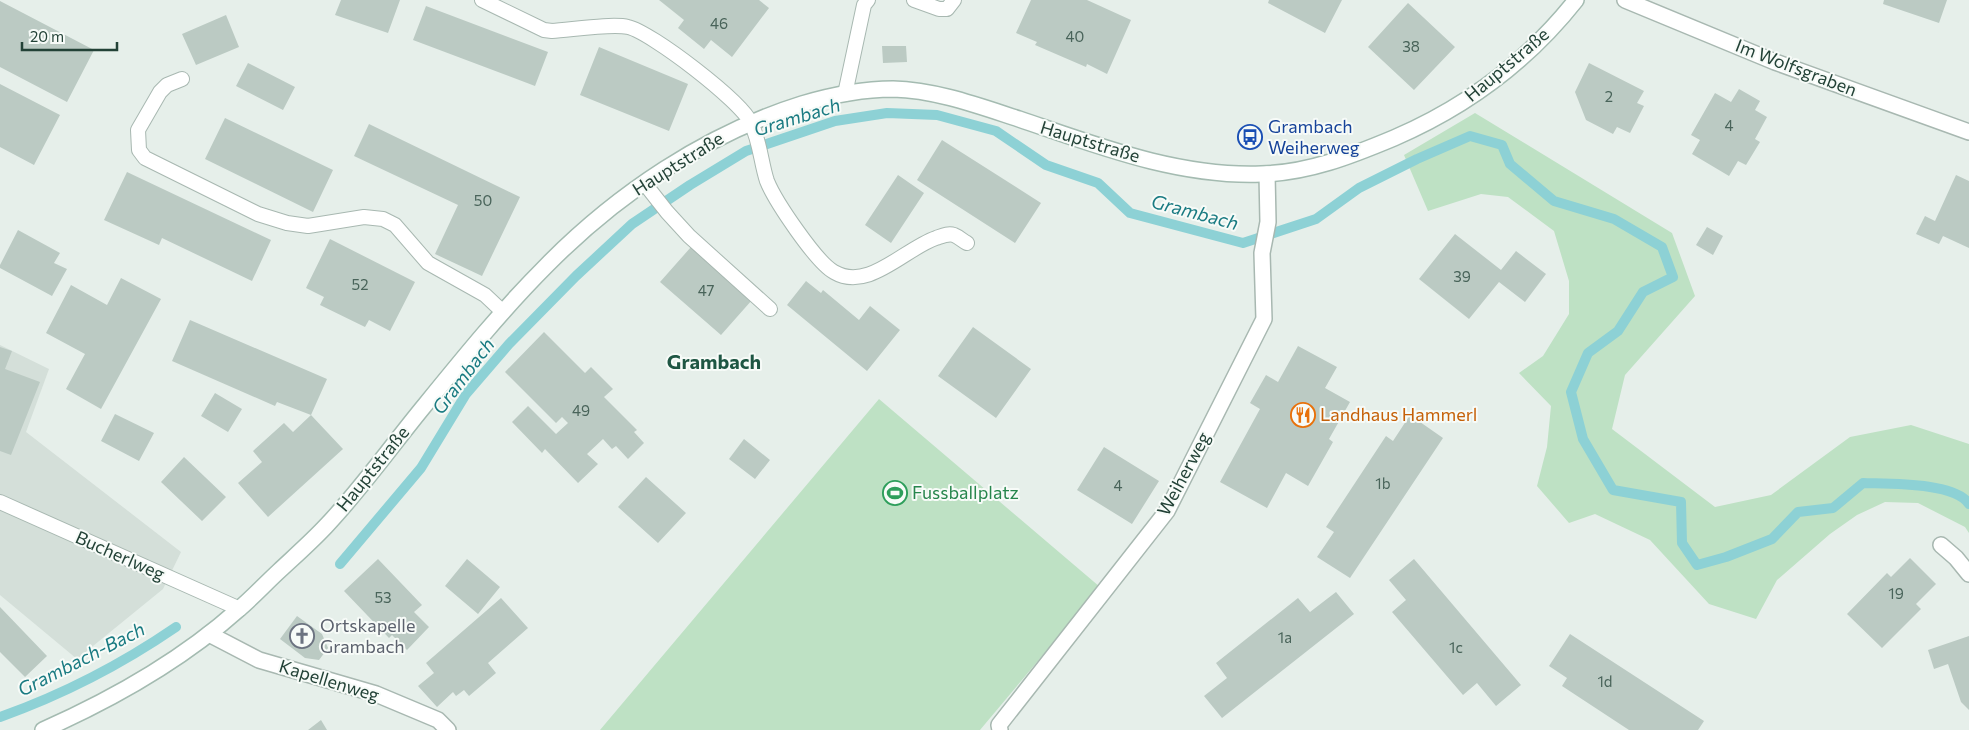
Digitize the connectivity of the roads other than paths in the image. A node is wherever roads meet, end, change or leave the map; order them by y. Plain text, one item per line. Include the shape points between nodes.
1 (482, 0) edge
2 (868, 0) edge
3 (914, 0) edge
4 (954, 0) edge
5 (1576, 0) edge
6 (1625, 0) edge
7 (182, 79) dead end
8 (845, 94) junction
9 (751, 122) junction
10 (1969, 132) edge
11 (1267, 174) junction
12 (645, 184) junction
13 (967, 243) dead end
14 (770, 308) dead end
15 (503, 312) junction
16 (0, 502) edge
17 (1941, 545) dead end
18 (1969, 574) edge
19 (240, 609) junction
20 (209, 634) junction
21 (998, 728) edge
22 (43, 730) edge
23 (448, 730) edge

1 - 9 lane via 544,30 626,26 638,30 735,101
2 - 8 lane
3 - 4 lane via 946,9
5 - 11 main road, Hauptstraße via 1538,42 1474,97 1400,135 1346,157 1299,170
6 - 10 main road, Im Wolfsgraben via 1775,62
7 - 15 lane via 160,92 138,130 139,150 145,158 258,214 288,223 308,226 364,217 384,218 395,225 428,262 485,296
8 - 9 main road, Hauptstraße
8 - 11 main road, Hauptstraße via 889,90 923,92 979,106 1141,158 1194,169
9 - 12 main road, Hauptstraße via 702,147
9 - 13 lane via 768,183 789,220 832,272 849,278 872,274 928,241 948,234
11 - 21 main road, Weiherweg via 1268,222 1262,253 1264,319 1167,511
12 - 14 lane via 689,236
12 - 15 main road, Hauptstraße via 588,227
15 - 19 main road, Hauptstraße via 364,483 324,528
16 - 19 lane, Bucherlweg
17 - 18 main road
19 - 20 main road, Hauptstraße
20 - 22 main road, Hauptstraße via 130,686
20 - 23 main road, Kapellenweg via 259,660 376,694 438,720

